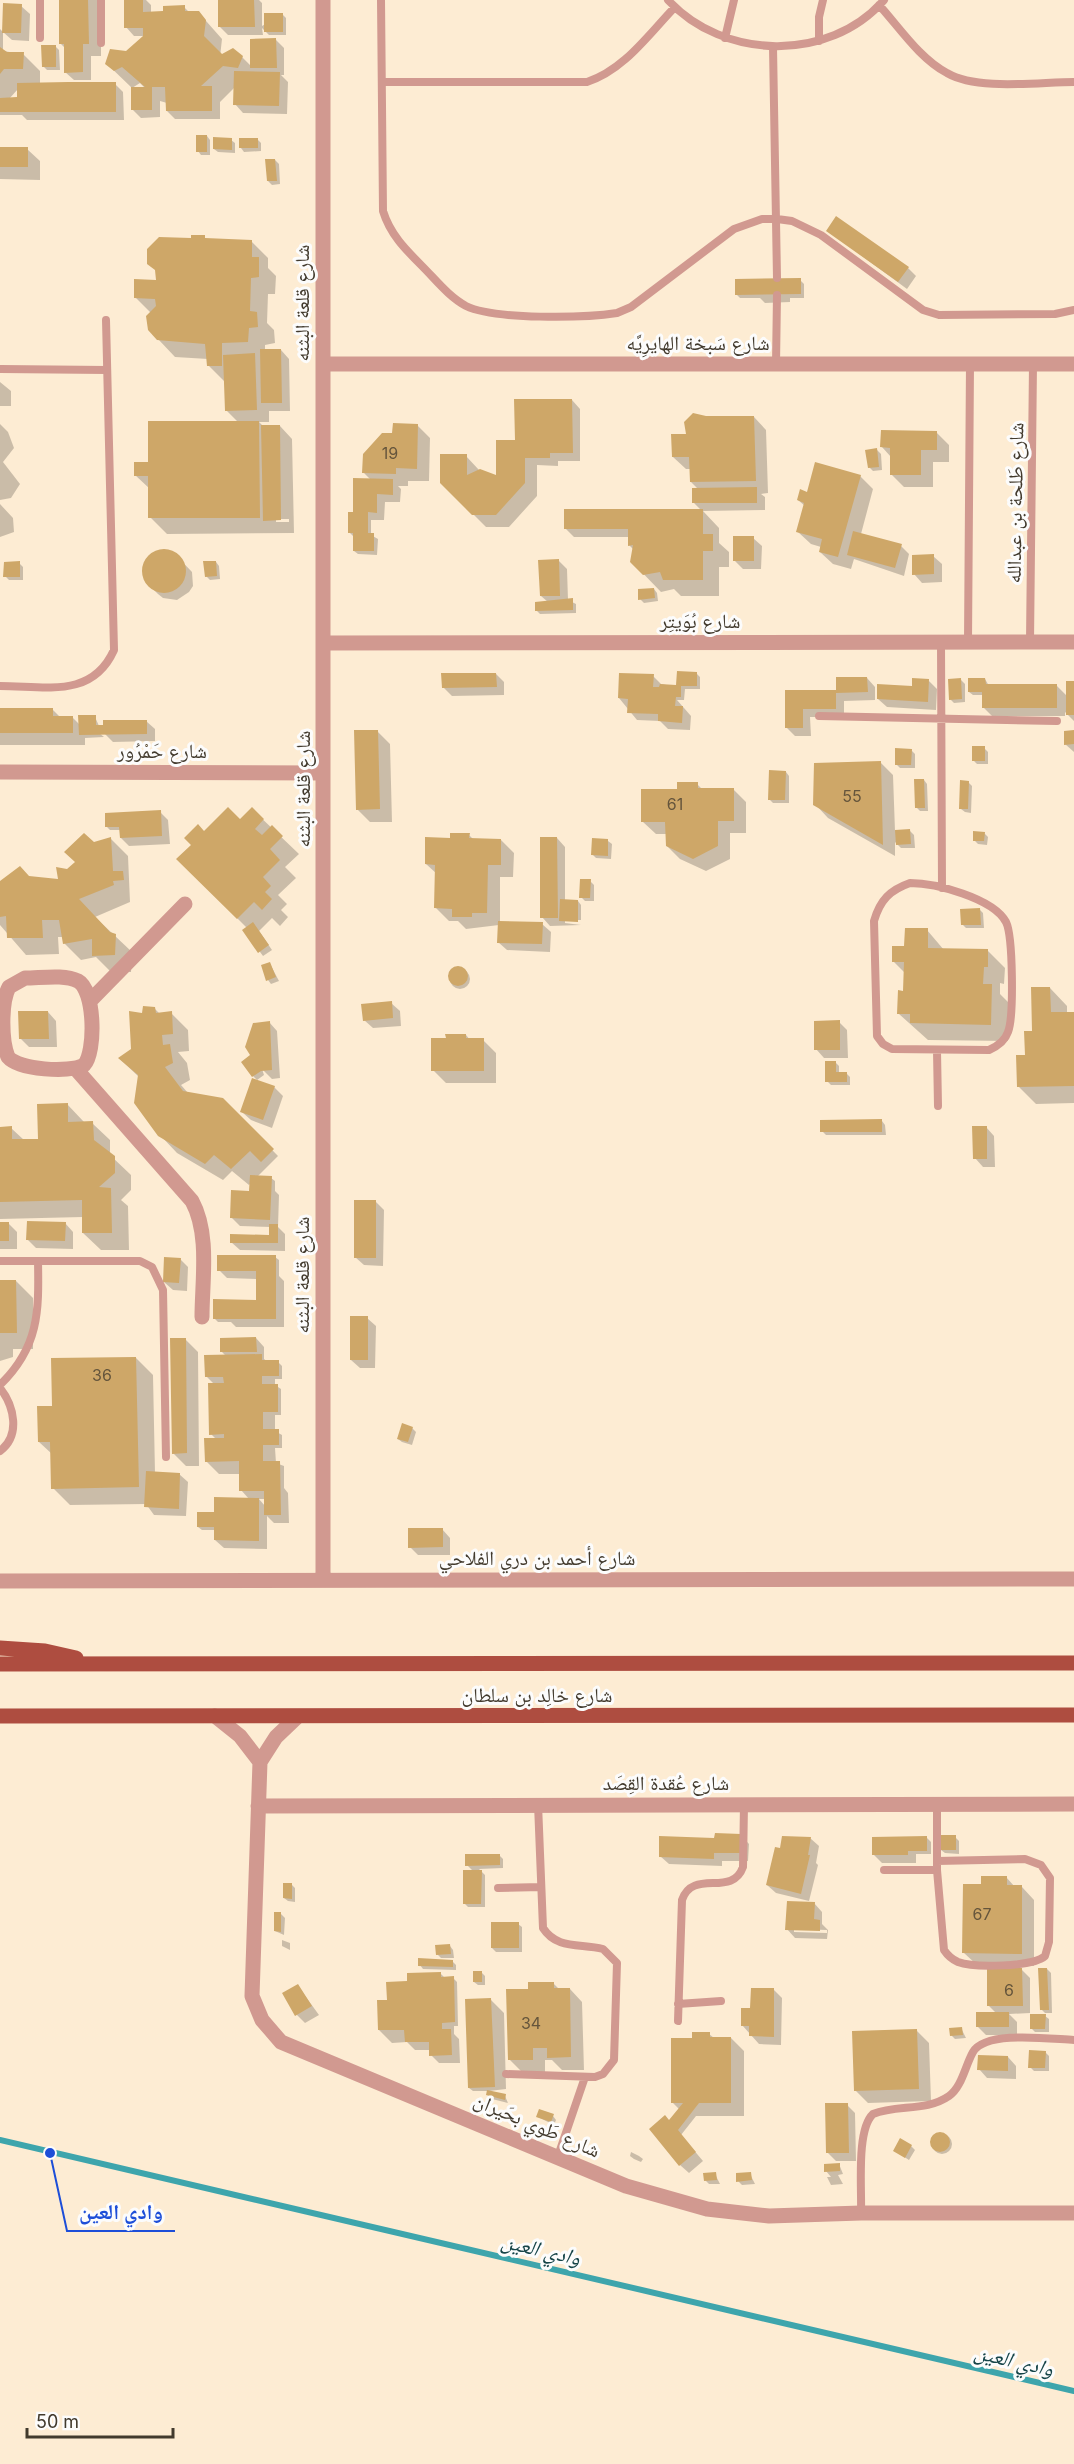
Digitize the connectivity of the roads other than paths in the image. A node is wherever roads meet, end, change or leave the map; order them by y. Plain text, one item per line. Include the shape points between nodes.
1 (40, 0) edge
2 (101, 0) edge
3 (323, 0) edge
4 (381, 0) edge
5 (668, 0) edge
6 (734, 0) edge
7 (823, 0) edge
8 (881, 3) edge
9 (675, 7) junction
10 (40, 38) dead end
11 (725, 38) junction
12 (819, 40) junction
13 (101, 43) dead end
14 (773, 47) junction
15 (382, 81) junction
16 (1074, 82) edge
17 (777, 219) junction
18 (777, 278) dead end
19 (777, 295) dead end
20 (1074, 310) edge
21 (106, 320) dead end
22 (323, 364) junction
23 (776, 364) junction
24 (970, 364) junction
25 (1033, 364) junction
26 (1074, 364) edge
27 (0, 369) edge
28 (107, 370) junction
29 (941, 642) junction
30 (968, 642) junction
31 (1030, 642) junction
32 (1074, 642) edge
33 (325, 643) junction
34 (0, 686) edge
35 (819, 716) dead end
36 (941, 718) junction
37 (1057, 721) dead end
38 (0, 772) edge
39 (323, 773) junction
40 (942, 888) junction
41 (185, 904) dead end
42 (90, 1001) junction
43 (2, 1004) edge
44 (2, 1044) edge
45 (937, 1051) junction
46 (75, 1068) junction
47 (938, 1106) dead end
48 (0, 1261) edge
49 (38, 1261) junction
50 (202, 1317) dead end
51 (0, 1387) edge
52 (0, 1451) edge
53 (166, 1457) dead end
54 (323, 1579) junction
55 (1074, 1579) edge
56 (0, 1581) edge
57 (0, 1648) edge
58 (1074, 1663) edge
59 (0, 1664) edge
60 (109, 1664) junction
61 (1074, 1715) edge
62 (0, 1716) edge
63 (215, 1716) junction
64 (297, 1717) junction
65 (260, 1762) junction
66 (538, 1804) junction
67 (744, 1804) junction
68 (1074, 1804) edge
69 (936, 1805) junction
70 (258, 1806) junction
71 (937, 1865) junction
72 (884, 1870) dead end
73 (541, 1887) junction
74 (498, 1888) dead end
75 (721, 2001) dead end
76 (678, 2004) junction
77 (678, 2021) dead end
78 (1074, 2040) edge
79 (506, 2074) dead end
80 (585, 2077) junction
81 (558, 2156) junction
82 (861, 2212) junction
83 (1074, 2212) edge

1 - 10 lane
2 - 13 lane
3 - 22 street, شارع قلعة البثنه
4 - 15 lane
5 - 9 lane
6 - 11 lane
7 - 12 lane
8 - 12 lane via 851,27
8 - 16 lane via 932,63 947,74 984,82
9 - 11 lane via 698,25
9 - 15 lane via 617,68 587,82
11 - 14 lane
12 - 14 lane
14 - 17 lane
15 - 17 lane via 383,211 388,227 452,297 478,311 617,313 631,307 734,229 762,219
17 - 18 lane
17 - 20 lane via 807,226 923,310 939,315 1055,314
19 - 23 lane
21 - 28 lane
22 - 23 street, شارع سَبخة الهايرِيَّه
22 - 33 street, شارع قلعة البثنه
23 - 24 street, شارع سَبخة الهايرِيَّه
24 - 25 street, شارع سَبخة الهايرِيَّه
24 - 30 lane
25 - 26 street, شارع سَبخة الهايرِيَّه
25 - 31 lane, شارع طَلحة بن عبدالله
27 - 28 lane
28 - 34 lane via 114,650 102,669 84,683 69,687
29 - 30 street, شارع بُوَيتِر
29 - 33 street, شارع بُوَيتِر
29 - 36 lane
30 - 31 street, شارع بُوَيتِر
31 - 32 street, شارع بُوَيتِر
33 - 39 street, شارع قلعة البثنه
35 - 36 lane
36 - 37 lane
36 - 40 lane
38 - 39 street, شارع حَمْرُور
39 - 54 street, شارع قلعة البثنه
40 - 45 lane via 985,904 1005,921 1011,946 1010,1025 1004,1041 989,1050
40 - 45 lane via 924,883 897,888 878,907 874,921 877,1036 892,1049
41 - 42 street
42 - 43 street via 84,985 74,980 25,978 9,987
42 - 46 street via 90,1057
43 - 44 street
44 - 46 street via 17,1065
45 - 47 lane
46 - 50 street via 198,1212 202,1237
48 - 49 lane
49 - 51 lane via 39,1311 35,1328 22,1360
49 - 53 lane via 140,1261 152,1267 163,1290
51 - 52 lane via 14,1416 12,1433
54 - 55 street, شارع أحمد بن دري الفلاحي
54 - 56 street, شارع أحمد بن دري الفلاحي
57 - 60 main road via 45,1651
58 - 60 main road, شارع خالِد بن سلطان
59 - 60 main road, شارع خالِد بن سلطان
61 - 64 main road, شارع خالِد بن سلطان
62 - 63 main road, شارع خالِد بن سلطان
63 - 64 main road, شارع خالِد بن سلطان
63 - 65 street via 240,1736
64 - 65 street via 276,1737
65 - 70 street, شارع طَوي بحَيران
66 - 67 street, شارع عُقدة القِصَد
66 - 70 street, شارع عُقدة القِصَد
66 - 73 lane
67 - 69 street, شارع عُقدة القِصَد
67 - 76 lane via 741,1874 731,1882 700,1882 690,1887 682,1900
68 - 69 street, شارع عُقدة القِصَد
69 - 71 lane
70 - 81 street, شارع طَوي بحَيران via 252,1996 270,2032 294,2049
71 - 71 lane via 942,1940 950,1958 967,1964 1010,1964 1032,1963 1045,1956 1049,1942 1050,1878 1041,1865 1025,1859
71 - 72 lane
73 - 74 lane
73 - 80 lane via 541,1919 548,1936 564,1944 603,1949 617,1963 614,2060 603,2074
75 - 76 lane
76 - 77 lane
78 - 82 lane via 987,2040 973,2052 955,2091 948,2097 925,2106 873,2114 863,2134
79 - 80 lane
80 - 81 lane
81 - 82 street, شارع طَوي بحَيران via 646,2194 707,2209 769,2216
82 - 83 street, شارع طَوي بحَيران

